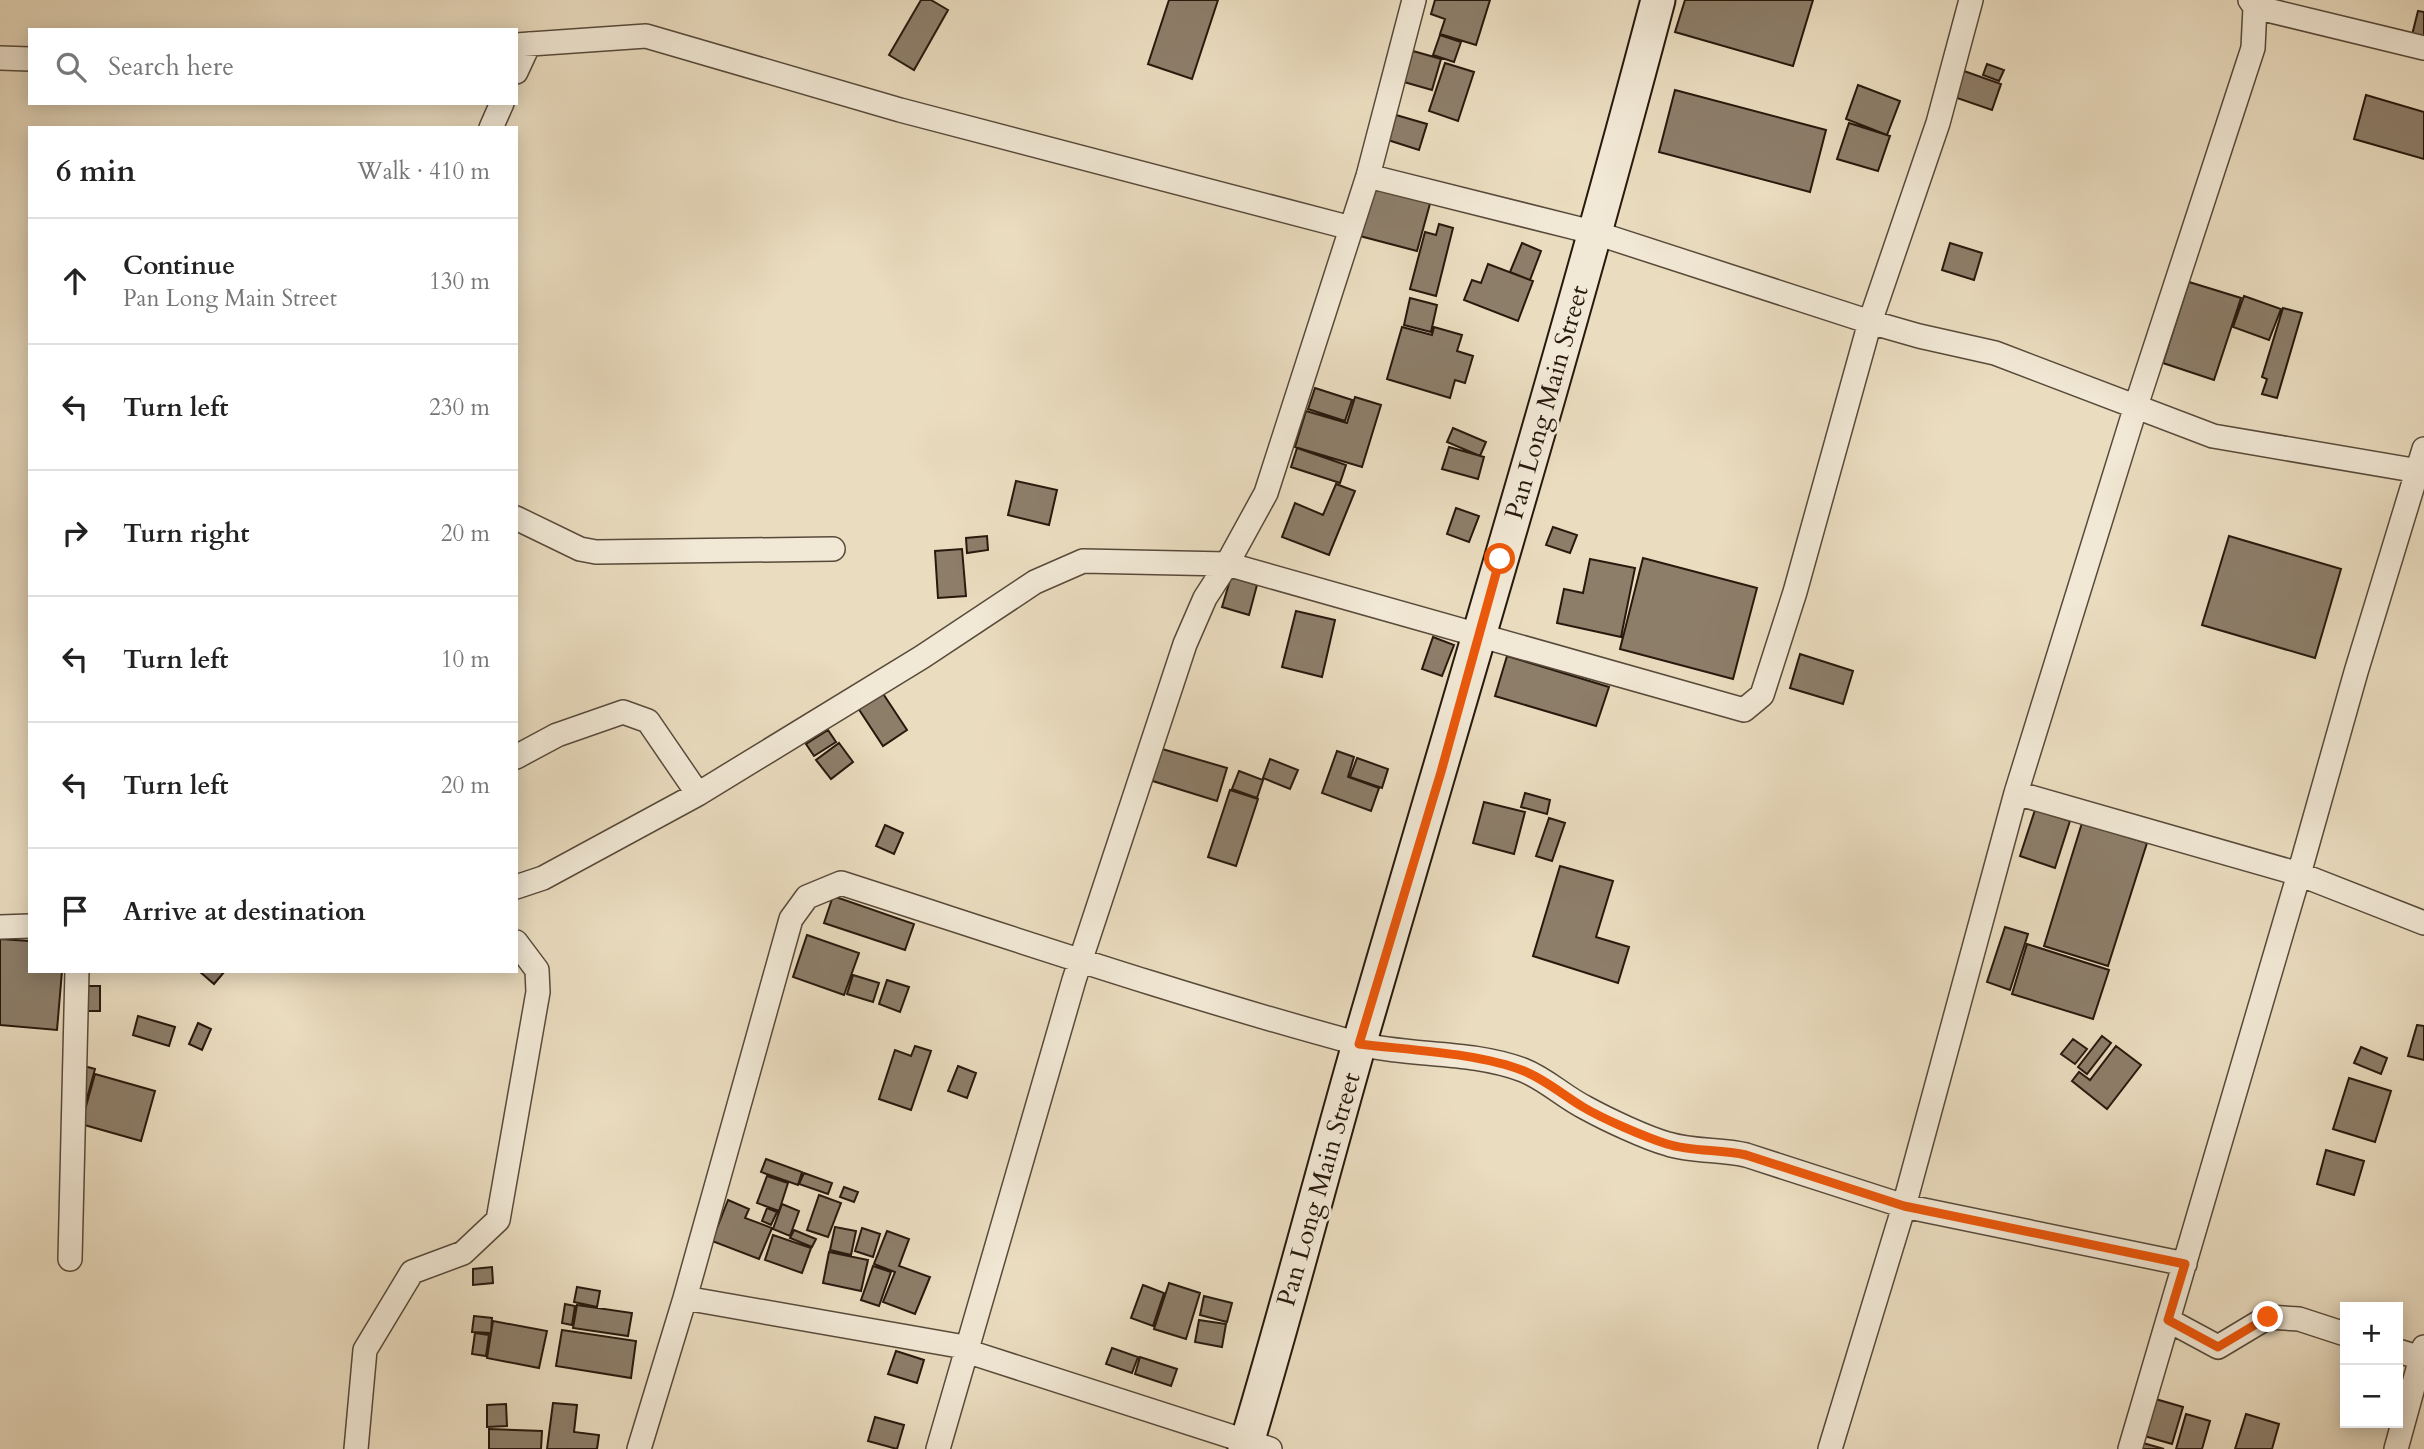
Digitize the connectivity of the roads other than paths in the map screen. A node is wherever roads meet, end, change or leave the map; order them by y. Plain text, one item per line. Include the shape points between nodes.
1 (1414, 0) edge
2 (1658, 0) edge
3 (1971, 0) edge
4 (2253, 3) edge
5 (523, 45) edge
6 (2424, 48) edge
7 (0, 58) edge
8 (28, 58) edge
9 (518, 64) edge
10 (501, 105) edge
11 (492, 126) edge
12 (1368, 176) junction
13 (1351, 228) junction
14 (1596, 233) junction
15 (1870, 322) junction
16 (2136, 406) junction
17 (2422, 464) edge
18 (518, 519) edge
19 (833, 549) dead end
20 (1227, 564) junction
21 (1478, 635) junction
22 (518, 756) edge
23 (2016, 793) junction
24 (698, 794) junction
25 (2299, 874) junction
26 (518, 886) edge
27 (2424, 923) edge
28 (28, 926) edge
29 (0, 927) edge
30 (518, 945) edge
31 (1080, 961) junction
32 (77, 973) edge
33 (1359, 1044) junction
34 (1904, 1206) junction
35 (70, 1259) dead end
36 (2185, 1264) junction
37 (685, 1298) junction
38 (2168, 1320) junction
39 (2340, 1332) edge
40 (967, 1351) junction
41 (2403, 1351) edge
42 (2422, 1352) edge
43 (1254, 1447) edge
44 (356, 1449) edge
45 (639, 1449) edge
46 (938, 1449) edge
47 (1830, 1449) edge
48 (2130, 1449) edge
49 (2396, 1449) edge

1 - 12 street
2 - 14 street, Pan Long Main Street
3 - 15 street via 1938,123
4 - 6 street
4 - 16 street via 2253,48
5 - 9 street
5 - 13 street via 646,36 900,110
7 - 8 street
10 - 11 street
12 - 13 street
12 - 14 street
13 - 20 street via 1266,493
14 - 15 street
14 - 21 street, Pan Long Main Street
15 - 16 street via 1995,353
15 - 21 street via 1762,695 1745,710
16 - 17 street via 2213,436
16 - 23 street
17 - 25 street via 2356,671
18 - 19 street via 596,552
20 - 21 street
20 - 24 street via 1083,561 1035,582
20 - 31 street via 1205,598 1185,644
21 - 33 street, Pan Long Main Street
22 - 24 street via 557,735 623,712 648,721
23 - 25 street
23 - 34 street
24 - 26 street via 543,878
25 - 27 street
25 - 36 street
28 - 29 street
30 - 44 street via 537,970 538,992 498,1220 463,1253 412,1272 365,1350
31 - 33 street
31 - 37 street via 841,883 807,897 791,919
31 - 40 street
32 - 35 street
33 - 34 street via 1474,1058 1522,1070 1586,1108 1668,1144 1746,1155
33 - 43 street, Pan Long Main Street
34 - 36 street
34 - 47 street
36 - 38 street
37 - 40 street
37 - 45 street
38 - 39 street via 2218,1347 2268,1317 2298,1319
38 - 48 street
40 - 43 street
40 - 46 street
41 - 42 street
42 - 49 street

